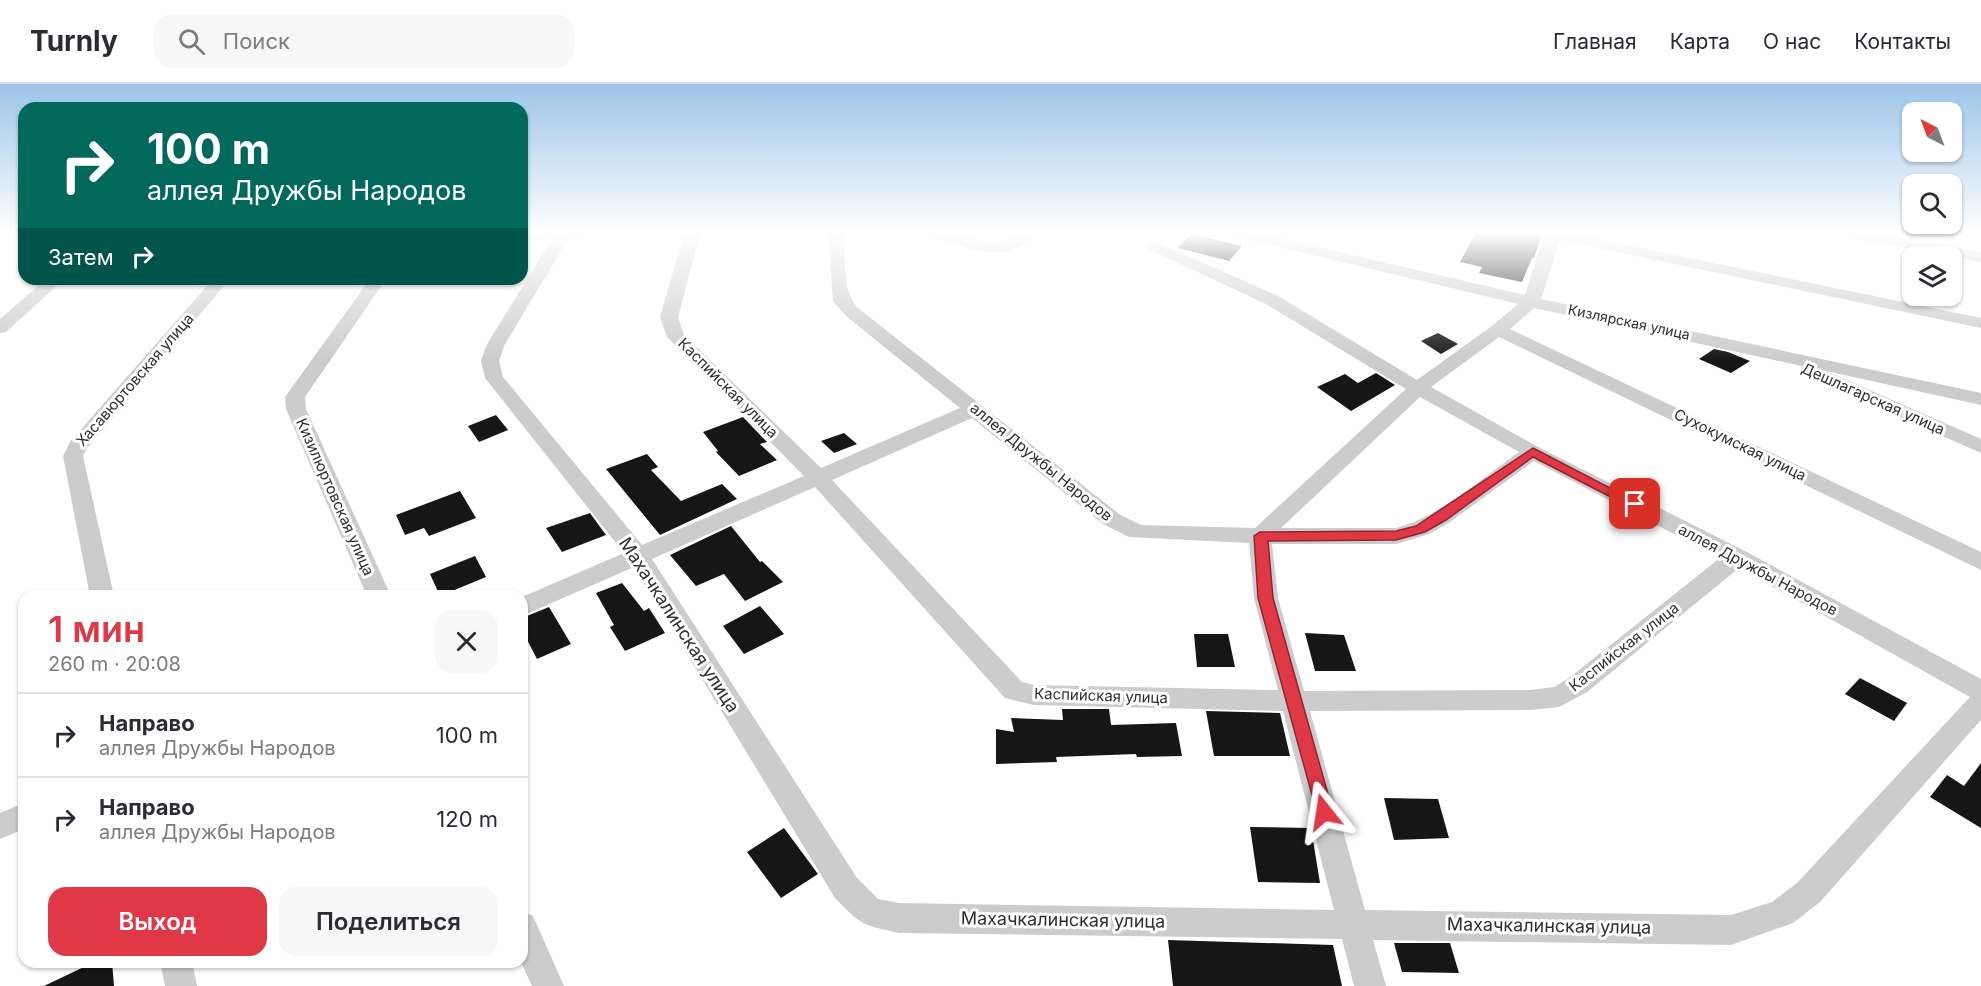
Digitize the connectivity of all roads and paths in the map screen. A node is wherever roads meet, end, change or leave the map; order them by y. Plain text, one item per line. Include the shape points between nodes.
1 (537, 276) edge
2 (680, 276) edge
3 (838, 276) edge
4 (1220, 276) edge
5 (1421, 276) edge
6 (1539, 276) edge
7 (1755, 276) edge
8 (49, 285) edge
9 (217, 285) edge
10 (374, 285) edge
11 (1531, 302) junction
12 (1981, 323) edge
13 (0, 328) edge
14 (1498, 330) junction
15 (1766, 351) junction
16 (1418, 387) junction
17 (1981, 399) edge
18 (975, 409) junction
19 (1981, 447) edge
20 (1533, 452) junction
21 (818, 478) junction
22 (1260, 536) junction
23 (639, 557) junction
24 (1737, 557) junction
25 (1981, 562) edge
26 (101, 590) edge
27 (376, 590) edge
28 (528, 604) edge
29 (1981, 691) edge
30 (1294, 701) junction
31 (1981, 702) edge
32 (18, 818) edge
33 (0, 826) edge
34 (1354, 923) junction
35 (528, 940) edge
36 (177, 968) edge
37 (181, 986) edge
38 (548, 986) edge
39 (1370, 986) edge

1 - 23 street, Махачкалинская улица via 495,346 490,361 494,378
2 - 21 street, Каспийская улица via 669,316 676,337
3 - 18 street, аллея Дружбы Народов via 842,301 852,312
4 - 16 street, аллея Дружбы Народов via 1272,300
5 - 11 street, Кизлярская улица
6 - 11 street
7 - 12 street
8 - 13 street
9 - 26 street, Хасавюртовская улица via 77,446 73,456
10 - 27 street, Кизилюртовская улица via 296,397 296,409
11 - 14 street
11 - 15 street, Кизлярская улица
14 - 16 street
14 - 25 street, Сухокумская улица
15 - 17 street, Кизлярская улица
15 - 19 street, Дешлагарская улица
16 - 20 street, аллея Дружбы Народов
16 - 22 street
18 - 21 street
18 - 22 street, аллея Дружбы Народов via 1125,528 1137,532
20 - 22 street, аллея Дружбы Народов via 1421,529 1396,536
20 - 24 street, аллея Дружбы Народов
21 - 23 street
21 - 30 street, Каспийская улица via 1014,691 1034,695
22 - 30 street via 1266,598
23 - 28 street
23 - 34 street, Махачкалинская улица via 846,888 870,912 899,918
24 - 29 street, аллея Дружбы Народов
24 - 30 street, Каспийская улица via 1558,697
30 - 34 street
31 - 34 street, Махачкалинская улица via 1809,892 1782,914 1731,930
32 - 33 street
34 - 39 street
35 - 38 street
36 - 37 street

